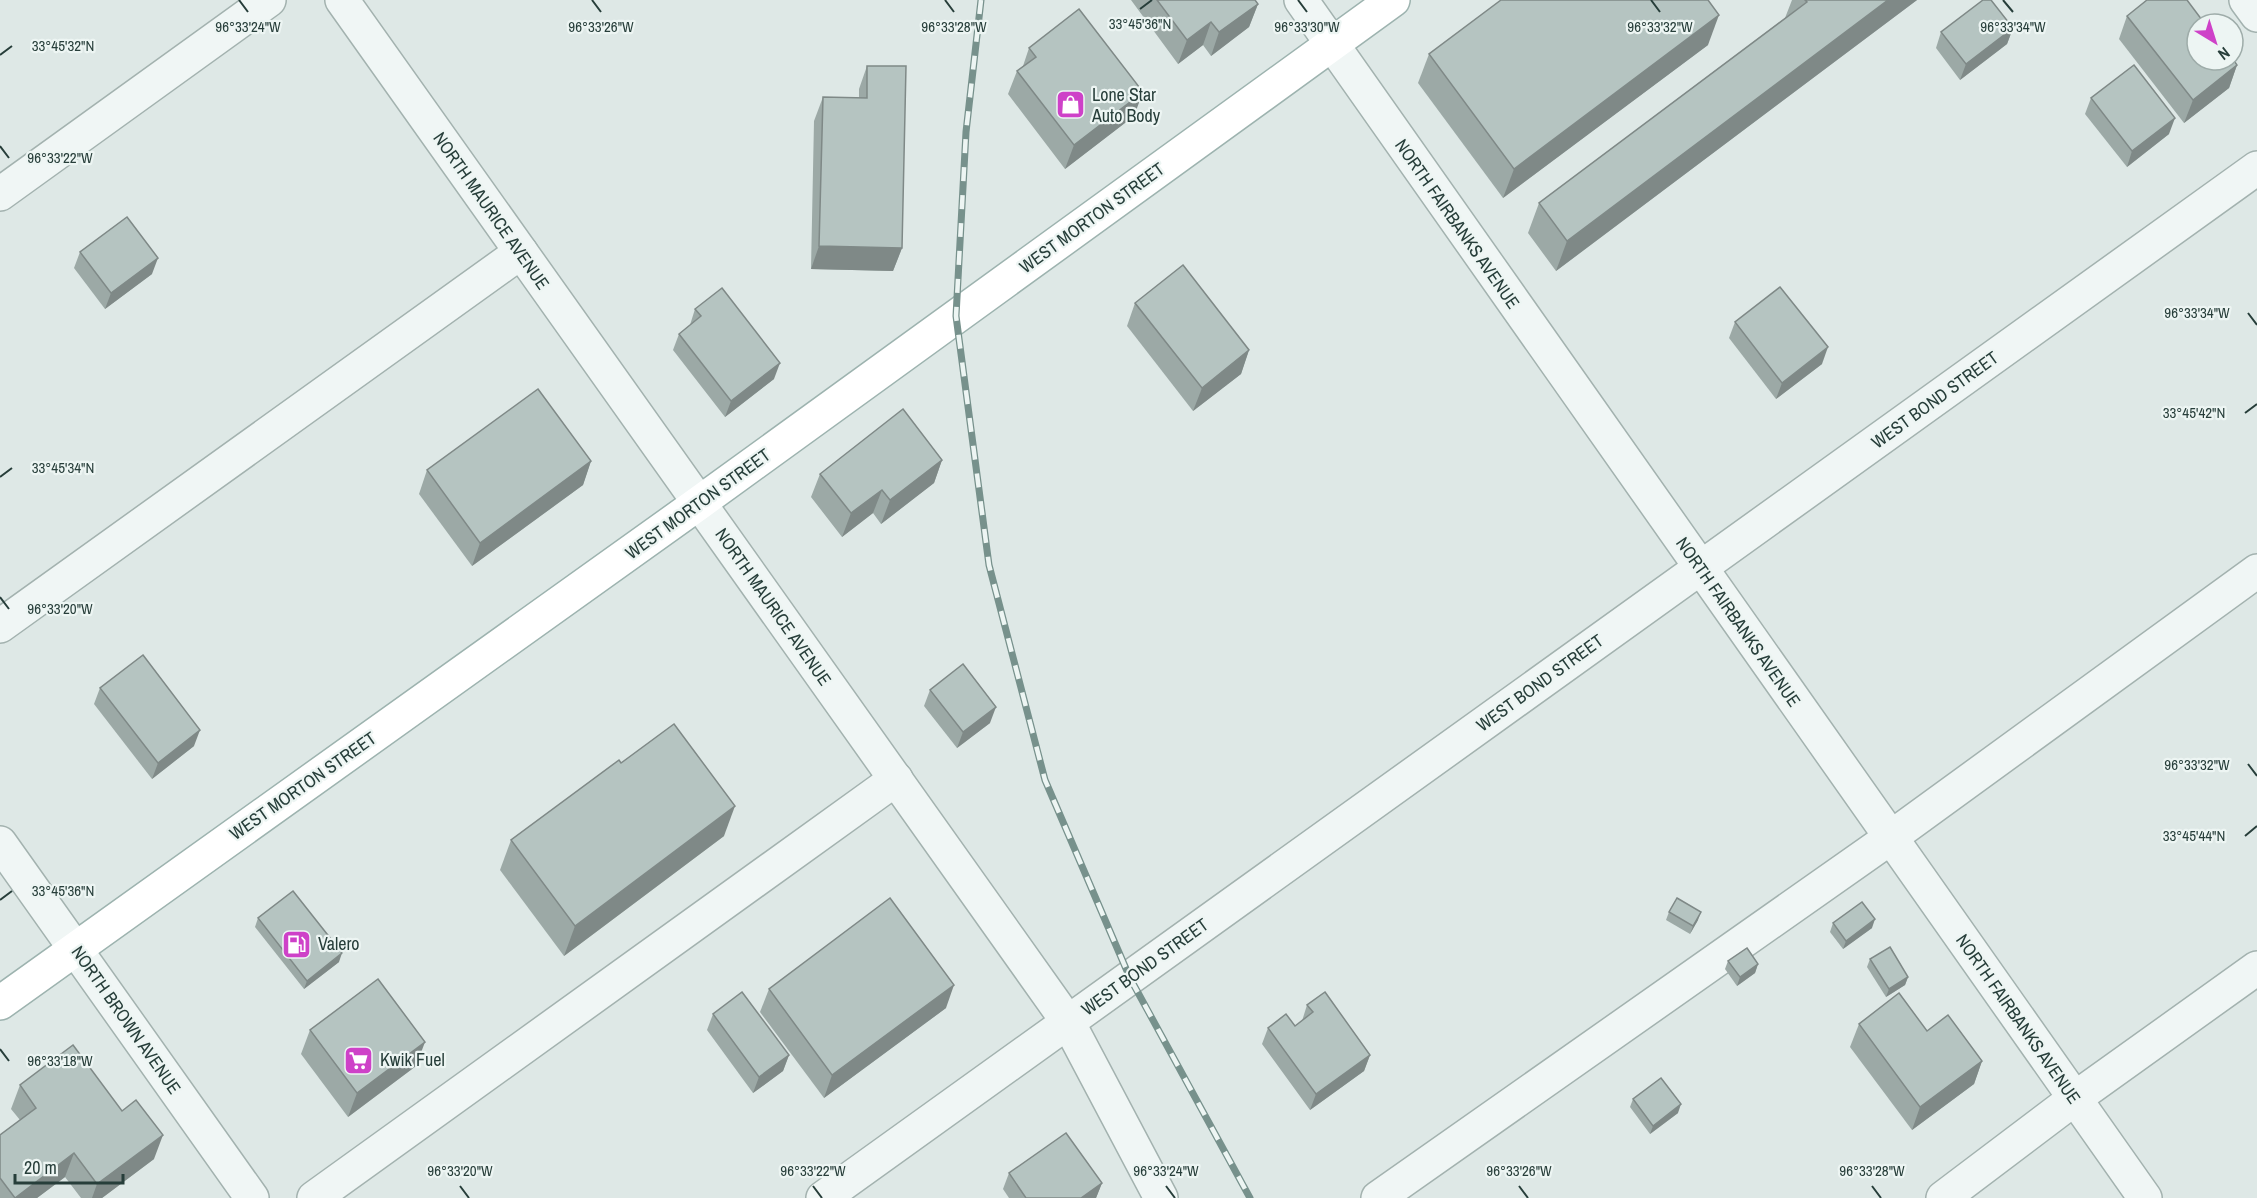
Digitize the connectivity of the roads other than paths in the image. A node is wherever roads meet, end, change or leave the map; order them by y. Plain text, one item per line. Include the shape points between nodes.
1 (269, 0) edge
2 (342, 0) edge
3 (1301, 0) edge
4 (1393, 0) edge
5 (2246, 0) edge
6 (2257, 15) edge
7 (1331, 45) junction
8 (2257, 168) edge
9 (0, 194) edge
10 (521, 252) junction
11 (699, 503) junction
12 (1700, 568) junction
13 (2257, 571) edge
14 (0, 626) edge
15 (896, 779) junction
16 (1890, 838) junction
17 (0, 843) edge
18 (75, 948) junction
19 (2257, 968) edge
20 (0, 1003) edge
21 (1068, 1022) junction
22 (2074, 1099) junction
23 (252, 1198) edge
24 (314, 1198) edge
25 (823, 1198) edge
26 (1161, 1198) edge
27 (1378, 1198) edge
28 (1943, 1198) edge
29 (2145, 1198) edge

1 - 9 street
2 - 10 street, NORTH MAURICE AVENUE
3 - 7 street, NORTH FAIRBANKS AVENUE
4 - 7 main road, WEST MORTON STREET
5 - 6 street
7 - 11 main road, WEST MORTON STREET
7 - 12 street, NORTH FAIRBANKS AVENUE
8 - 12 street, WEST BOND STREET
10 - 11 street, NORTH MAURICE AVENUE
10 - 14 street
11 - 15 street, NORTH MAURICE AVENUE
11 - 18 main road, WEST MORTON STREET
12 - 16 street, NORTH FAIRBANKS AVENUE
12 - 21 street, WEST BOND STREET
13 - 16 street
15 - 21 street, NORTH MAURICE AVENUE
15 - 24 street
16 - 22 street, NORTH FAIRBANKS AVENUE
16 - 27 street
17 - 18 street, NORTH BROWN AVENUE
18 - 20 main road, WEST MORTON STREET
18 - 23 street, NORTH BROWN AVENUE
19 - 22 street
21 - 25 street, WEST BOND STREET
21 - 26 street, NORTH MAURICE AVENUE
22 - 28 street
22 - 29 street, NORTH FAIRBANKS AVENUE

